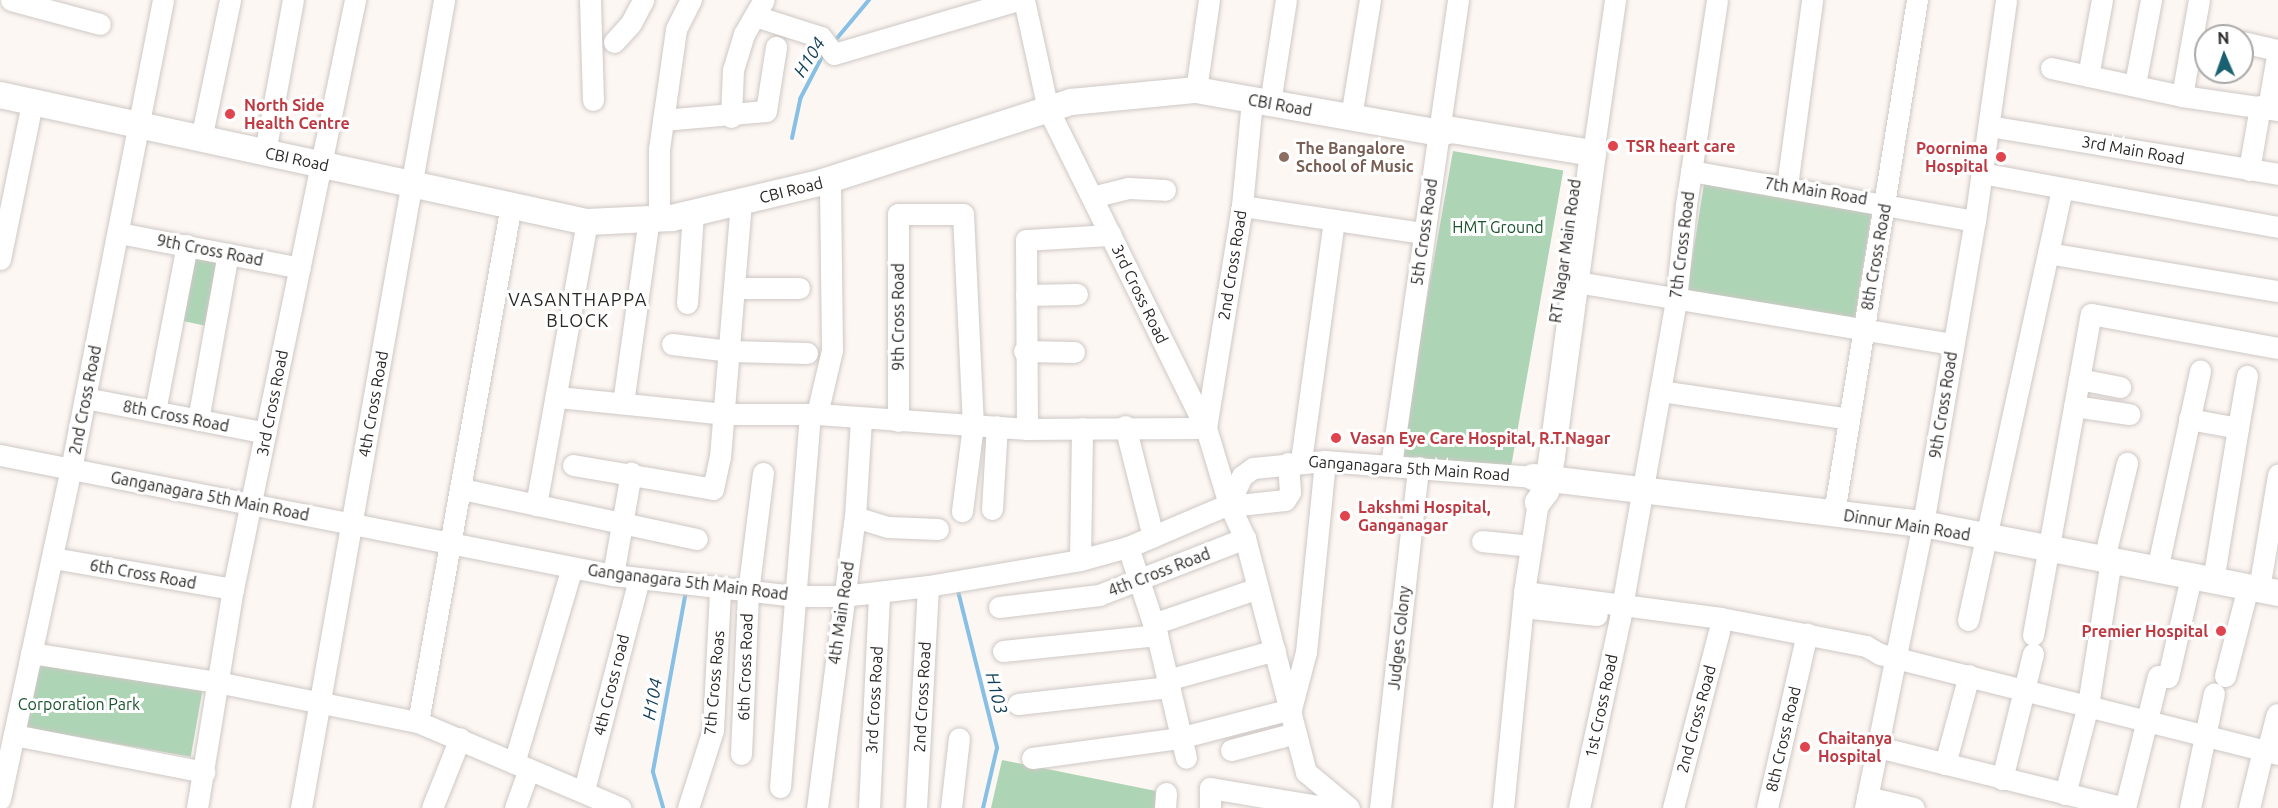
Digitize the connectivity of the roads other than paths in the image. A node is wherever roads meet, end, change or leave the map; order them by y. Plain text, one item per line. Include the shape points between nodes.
1 (10, 0) edge
2 (163, 0) edge
3 (230, 0) edge
4 (293, 0) edge
5 (355, 0) edge
6 (444, 0) edge
7 (590, 0) edge
8 (643, 0) edge
9 (691, 0) edge
10 (1017, 0) edge
11 (1024, 0) edge
12 (1209, 0) edge
13 (1286, 0) edge
14 (1370, 0) edge
15 (1458, 0) edge
16 (1602, 0) edge
17 (1615, 0) edge
18 (1717, 0) edge
19 (1812, 0) edge
20 (1917, 0) edge
21 (2006, 0) edge
22 (2102, 0) edge
23 (2151, 0) edge
24 (2199, 0) edge
25 (759, 8) edge
26 (100, 24) dead end
27 (614, 42) dead end
28 (2254, 45) edge
29 (776, 47) dead end
30 (2278, 50) edge
31 (2051, 68) dead end
32 (2088, 76) junction
33 (2135, 84) junction
34 (1196, 90) junction
35 (0, 95) edge
36 (2182, 96) junction
37 (593, 100) dead end
38 (1261, 102) junction
39 (32, 103) junction
40 (2268, 108) edge
41 (1048, 109) junction
42 (731, 117) junction
43 (1351, 117) junction
44 (663, 120) junction
45 (139, 126) junction
46 (1989, 126) junction
47 (1439, 133) junction
48 (201, 139) junction
49 (265, 152) junction
50 (1585, 160) junction
51 (321, 164) junction
52 (2249, 170) junction
53 (1691, 171) junction
54 (1981, 173) junction
55 (2278, 174) edge
56 (830, 180) junction
57 (413, 184) junction
58 (1787, 186) junction
59 (2062, 189) junction
60 (1165, 190) dead end
61 (1092, 197) junction
62 (741, 202) junction
63 (1886, 202) junction
64 (511, 205) junction
65 (1242, 206) junction
66 (693, 213) junction
67 (654, 219) junction
68 (1334, 220) junction
69 (1975, 221) junction
70 (587, 222) junction
71 (2278, 227) edge
72 (119, 233) junction
73 (1423, 234) junction
74 (1111, 235) junction
75 (187, 245) junction
76 (2048, 253) junction
77 (228, 254) junction
78 (0, 259) edge
79 (300, 268) junction
80 (1577, 282) junction
81 (734, 288) junction
82 (799, 288) dead end
83 (2278, 291) edge
84 (1077, 294) dead end
85 (1026, 295) junction
86 (1676, 300) junction
87 (687, 303) dead end
88 (1862, 331) junction
89 (672, 344) dead end
90 (1953, 344) junction
91 (2278, 348) edge
92 (729, 351) junction
93 (1024, 351) junction
94 (1074, 352) dead end
95 (807, 353) dead end
96 (2200, 371) dead end
97 (2247, 376) dead end
98 (2079, 380) junction
99 (2120, 387) dead end
100 (1660, 391) junction
101 (558, 397) junction
102 (85, 398) junction
103 (623, 403) junction
104 (2074, 406) junction
105 (155, 411) junction
106 (724, 414) junction
107 (2129, 414) dead end
108 (814, 415) junction
109 (861, 418) junction
110 (1849, 419) junction
111 (2189, 419) junction
112 (198, 420) junction
113 (898, 421) junction
114 (973, 425) junction
115 (997, 426) junction
116 (1125, 426) junction
117 (1082, 428) junction
118 (1206, 428) junction
119 (2238, 428) junction
120 (1027, 429) junction
121 (266, 433) junction
122 (0, 455) edge
123 (1325, 461) junction
124 (1295, 462) junction
125 (2127, 463) dead end
126 (573, 465) dead end
127 (1391, 465) junction
128 (1418, 467) junction
129 (71, 469) junction
130 (631, 473) junction
131 (763, 473) dead end
132 (2278, 475) edge
133 (1540, 486) junction
134 (462, 489) junction
135 (1644, 489) junction
136 (252, 504) junction
137 (536, 505) junction
138 (1229, 505) junction
139 (2276, 506) edge
140 (992, 509) dead end
141 (962, 511) dead end
142 (1834, 513) junction
143 (855, 517) junction
144 (352, 524) junction
145 (1923, 524) junction
146 (622, 525) junction
147 (938, 529) dead end
148 (1153, 537) junction
149 (1986, 537) junction
150 (1245, 538) junction
151 (697, 539) dead end
152 (1482, 541) dead end
153 (450, 543) junction
154 (1531, 546) junction
155 (1128, 547) junction
156 (2049, 548) junction
157 (52, 558) junction
158 (2107, 559) junction
159 (2271, 559) edge
160 (1080, 560) junction
161 (572, 567) junction
162 (2157, 570) junction
163 (613, 575) junction
164 (2202, 578) junction
165 (639, 579) junction
166 (1137, 579) junction
167 (928, 586) junction
168 (1258, 588) junction
169 (234, 590) junction
170 (720, 590) junction
171 (2262, 590) edge
172 (879, 592) junction
173 (748, 593) junction
174 (794, 596) junction
175 (843, 596) junction
176 (1524, 599) junction
177 (999, 607) dead end
178 (1621, 610) junction
179 (1968, 620) dead end
180 (1155, 630) junction
181 (1719, 631) junction
182 (1806, 640) junction
183 (1275, 650) junction
184 (1003, 651) dead end
185 (31, 653) junction
186 (1888, 656) junction
187 (1969, 675) junction
188 (217, 682) junction
189 (1168, 683) junction
190 (2026, 689) junction
191 (320, 701) junction
192 (1018, 704) dead end
193 (2088, 705) junction
194 (1290, 709) junction
195 (2277, 714) edge
196 (2147, 720) junction
197 (418, 722) junction
198 (1296, 733) junction
199 (14, 735) junction
200 (2207, 737) junction
201 (460, 738) junction
202 (959, 738) dead end
203 (1179, 738) junction
204 (1878, 747) junction
205 (1231, 750) dead end
206 (2269, 752) edge
207 (741, 754) dead end
208 (1032, 758) dead end
209 (1186, 758) dead end
210 (1945, 764) junction
211 (522, 766) junction
212 (204, 772) junction
213 (2002, 779) junction
214 (780, 787) dead end
215 (584, 790) junction
216 (2065, 794) junction
217 (0, 799) edge
218 (1866, 803) edge
219 (1285, 804) edge
220 (608, 805) edge
221 (197, 808) edge
222 (301, 808) edge
223 (432, 808) edge
224 (515, 808) edge
225 (688, 808) edge
226 (818, 808) edge
227 (868, 808) edge
228 (916, 808) edge
229 (951, 808) edge
230 (1210, 808) edge
231 (1329, 808) edge
232 (1349, 808) edge
233 (1380, 808) edge
234 (1503, 808) edge
235 (1579, 808) edge
236 (1673, 808) edge
237 (1767, 808) edge
238 (1914, 808) edge
239 (2124, 808) edge
240 (2190, 808) edge
241 (2249, 808) edge

1 - 26 street
2 - 45 street, 2nd Cross Road
3 - 48 street
4 - 49 street
5 - 51 street, 3rd Cross Road
6 - 57 street, 4th Cross Road
7 - 37 street
8 - 27 street via 631,23
9 - 44 street via 676,29
10 - 25 street via 831,49 821,37
11 - 41 street, 3rd Cross Road
12 - 34 street
13 - 38 street
14 - 43 street
15 - 47 street, 5th Cross Road
16 - 50 street, RT Nagar Main Road
17 - 50 street, RT Nagar Main Road
18 - 53 street, 7th Cross Road
19 - 58 street
20 - 63 street, 8th Cross Road
21 - 46 street, 9th Cross Road
22 - 32 street
23 - 33 street
24 - 36 street
25 - 42 street via 744,34 733,70
28 - 30 street
29 - 42 street via 766,111
30 - 40 street
31 - 32 street
32 - 33 street
33 - 36 street
34 - 38 main road, CBI Road
34 - 41 main road, CBI Road via 1071,102
35 - 39 main road, CBI Road
36 - 40 street
38 - 43 main road, CBI Road
38 - 65 street, 2nd Cross Road
39 - 45 main road, CBI Road
39 - 78 street
40 - 52 street
41 - 56 main road, CBI Road
41 - 61 street, 3rd Cross Road
42 - 44 street
43 - 47 main road, CBI Road
44 - 67 street
45 - 48 main road, CBI Road
45 - 72 street, 2nd Cross Road
46 - 52 street, 3rd Main Road
46 - 54 street, 9th Cross Road
47 - 50 main road, CBI Road via 1452,130
47 - 73 street, 5th Cross Road
48 - 49 main road, CBI Road
49 - 51 main road, CBI Road
50 - 80 main road, RT Nagar Main Road
50 - 133 main road, RT Nagar Main Road
51 - 57 main road, CBI Road
51 - 79 street, 3rd Cross Road
52 - 55 street, 3rd Main Road
53 - 58 street, 7th Main Road
53 - 86 street, 7th Cross Road
54 - 59 street
54 - 69 street, 9th Cross Road
56 - 62 main road, CBI Road
56 - 108 street via 832,350
57 - 64 main road, CBI Road
57 - 144 street, 4th Cross Road
58 - 63 street, 7th Main Road
59 - 71 street
59 - 76 street
60 - 61 street via 1129,188
61 - 74 street, 3rd Cross Road
62 - 66 main road, CBI Road
62 - 81 street
63 - 69 street, 7th Main Road
63 - 88 street, 8th Cross Road
64 - 70 main road, CBI Road
64 - 134 street
65 - 68 street
65 - 118 street, 2nd Cross Road
66 - 67 main road, CBI Road
66 - 87 street
67 - 70 main road, CBI Road
67 - 103 street
68 - 73 street
68 - 124 street
69 - 90 street, 9th Cross Road
70 - 101 street
72 - 75 street, 9th Cross Road
72 - 102 street, 2nd Cross Road
73 - 127 street, 5th Cross Road
74 - 85 street via 1026,240
74 - 118 street, 3rd Cross Road
75 - 77 street, 9th Cross Road
75 - 105 street
76 - 83 street
76 - 149 street
77 - 79 street, 9th Cross Road
77 - 112 street
79 - 121 street, 3rd Cross Road
80 - 86 street
80 - 133 main road, RT Nagar Main Road
81 - 82 street
81 - 92 street
84 - 85 street
85 - 93 street
86 - 88 street
86 - 100 street, 7th Cross Road
88 - 90 street
88 - 110 street, 8th Cross Road
89 - 92 street
90 - 145 street, 9th Cross Road
91 - 98 street via 2091,314
92 - 95 street
92 - 106 street
93 - 94 street
93 - 120 street
96 - 111 street
97 - 119 street
98 - 99 street
98 - 104 street
100 - 110 street
100 - 135 street, 7th Cross Road
101 - 103 street
101 - 137 street
102 - 105 street, 8th Cross Road
102 - 129 street, 2nd Cross Road
103 - 106 street
104 - 107 street
104 - 156 street
105 - 112 street, 8th Cross Road
106 - 108 street
106 - 130 street via 713,489
108 - 109 street
108 - 174 street
109 - 113 street
109 - 143 street, 4th Main Road
110 - 142 street, 8th Cross Road
111 - 119 street
111 - 162 street
112 - 121 street, 8th Cross Road
113 - 114 street
113 - 114 street, 9th Cross Road via 898,214 963,214
114 - 115 street
114 - 141 street
115 - 120 street
115 - 140 street
116 - 117 street
116 - 118 street
116 - 148 street
117 - 120 street
117 - 160 street
118 - 138 street, 3rd Cross Road
119 - 164 street
121 - 136 street, 3rd Cross Road
122 - 129 street, Ganganagara 5th Main Road
123 - 124 street, Ganganagara 5th Main Road
123 - 127 street, Ganganagara 5th Main Road
123 - 194 street via 1306,652
124 - 138 street, Ganganagara 5th Main Road via 1254,468 1242,476
124 - 138 street via 1285,500
125 - 158 street
126 - 130 street
127 - 128 street, Ganganagara 5th Main Road
128 - 133 street, Ganganagara 5th Main Road
128 - 233 street, Judges Colony
129 - 136 street, Ganganagara 5th Main Road
129 - 157 street, 2nd Cross Road
130 - 146 street
131 - 173 street, 6th Cross Road
132 - 139 street
133 - 135 main road, Dinnur Main Road
133 - 154 street, RT Nagar Main Road
134 - 137 street
134 - 153 street
135 - 142 main road, Dinnur Main Road
135 - 178 street, 1st Cross Road
136 - 144 street, Ganganagara 5th Main Road
136 - 169 street, 3rd Cross Road
137 - 146 street
138 - 148 street, Ganganagara 5th Main Road
138 - 150 street, 3rd Cross Road
139 - 159 street
142 - 145 main road, Dinnur Main Road
143 - 147 street via 888,527
143 - 175 street, 4th Main Road
144 - 153 street, Ganganagara 5th Main Road
144 - 191 street, 4th Cross Road
145 - 149 main road, Dinnur Main Road
145 - 186 street, 9th Cross Road
146 - 151 street
146 - 163 street
148 - 155 street, Ganganagara 5th Main Road
149 - 156 main road, Dinnur Main Road
149 - 179 street
150 - 166 street, 4th Cross Road
150 - 168 street, 3rd Cross Road
152 - 154 street
153 - 161 street, Ganganagara 5th Main Road
153 - 197 street
154 - 176 street, RT Nagar Main Road
155 - 160 street, Ganganagara 5th Main Road
155 - 166 street
156 - 158 main road, Dinnur Main Road
156 - 190 street
157 - 169 street, 6th Cross Road
157 - 185 street, 2nd Cross Road
158 - 162 main road, Dinnur Main Road
158 - 193 street
159 - 171 street
160 - 167 street, Ganganagara 5th Main Road
161 - 163 street, Ganganagara 5th Main Road
161 - 211 street
162 - 164 main road, Dinnur Main Road
163 - 165 street, Ganganagara 5th Main Road
164 - 171 main road, Dinnur Main Road
164 - 196 street
165 - 170 street, Ganganagara 5th Main Road
165 - 215 street, 4th Cross road
166 - 177 street, 4th Cross Road via 1099,595
166 - 180 street
167 - 172 street, Ganganagara 5th Main Road
167 - 228 street, 2nd Cross Road
168 - 180 street
168 - 183 street, 3rd Cross Road
169 - 188 street, 3rd Cross Road
170 - 173 street, Ganganagara 5th Main Road
170 - 225 street, 7th Cross Roas via 713,730
171 - 200 street via 2219,685
172 - 175 street, Ganganagara 5th Main Road
172 - 227 street, 3rd Cross Road
173 - 174 street, Ganganagara 5th Main Road
173 - 207 street, 6th Cross Road
174 - 175 street, Ganganagara 5th Main Road
174 - 214 street
175 - 226 street, 4th Main Road
176 - 178 street
176 - 234 street, RT Nagar Main Road
178 - 181 street
178 - 182 street
178 - 235 street, 1st Cross Road
180 - 184 street
180 - 189 street
181 - 182 street
181 - 236 street, 2nd Cross Road
182 - 186 street via 1866,646
182 - 237 street, 8th Cross Road
183 - 189 street
183 - 194 street, 3rd Cross Road
185 - 188 street
185 - 199 street, 2nd Cross Road
186 - 187 street
186 - 204 street, 9th Cross Road
187 - 190 street
187 - 210 street
188 - 191 street
188 - 212 street, 3rd Cross Road
189 - 192 street
189 - 203 street
190 - 193 street
190 - 213 street
191 - 197 street
191 - 222 street, 4th Cross Road
193 - 196 street
193 - 216 street
194 - 198 street, 3rd Cross Road
194 - 203 street
195 - 206 street
196 - 200 street
196 - 239 street
197 - 201 street
198 - 205 street
198 - 232 street, 3rd Cross Road via 1306,772
199 - 212 street
199 - 217 street, 2nd Cross Road
200 - 206 street
200 - 240 street
201 - 211 street
201 - 223 street
202 - 229 street
203 - 208 street
203 - 209 street
204 - 210 street
204 - 218 street, 9th Cross Road
206 - 241 street
210 - 213 street
211 - 215 street
211 - 224 street
212 - 221 street, 3rd Cross Road
213 - 216 street
215 - 220 street
216 - 239 street
218 - 238 street
219 - 230 street via 1210,788
219 - 231 street

